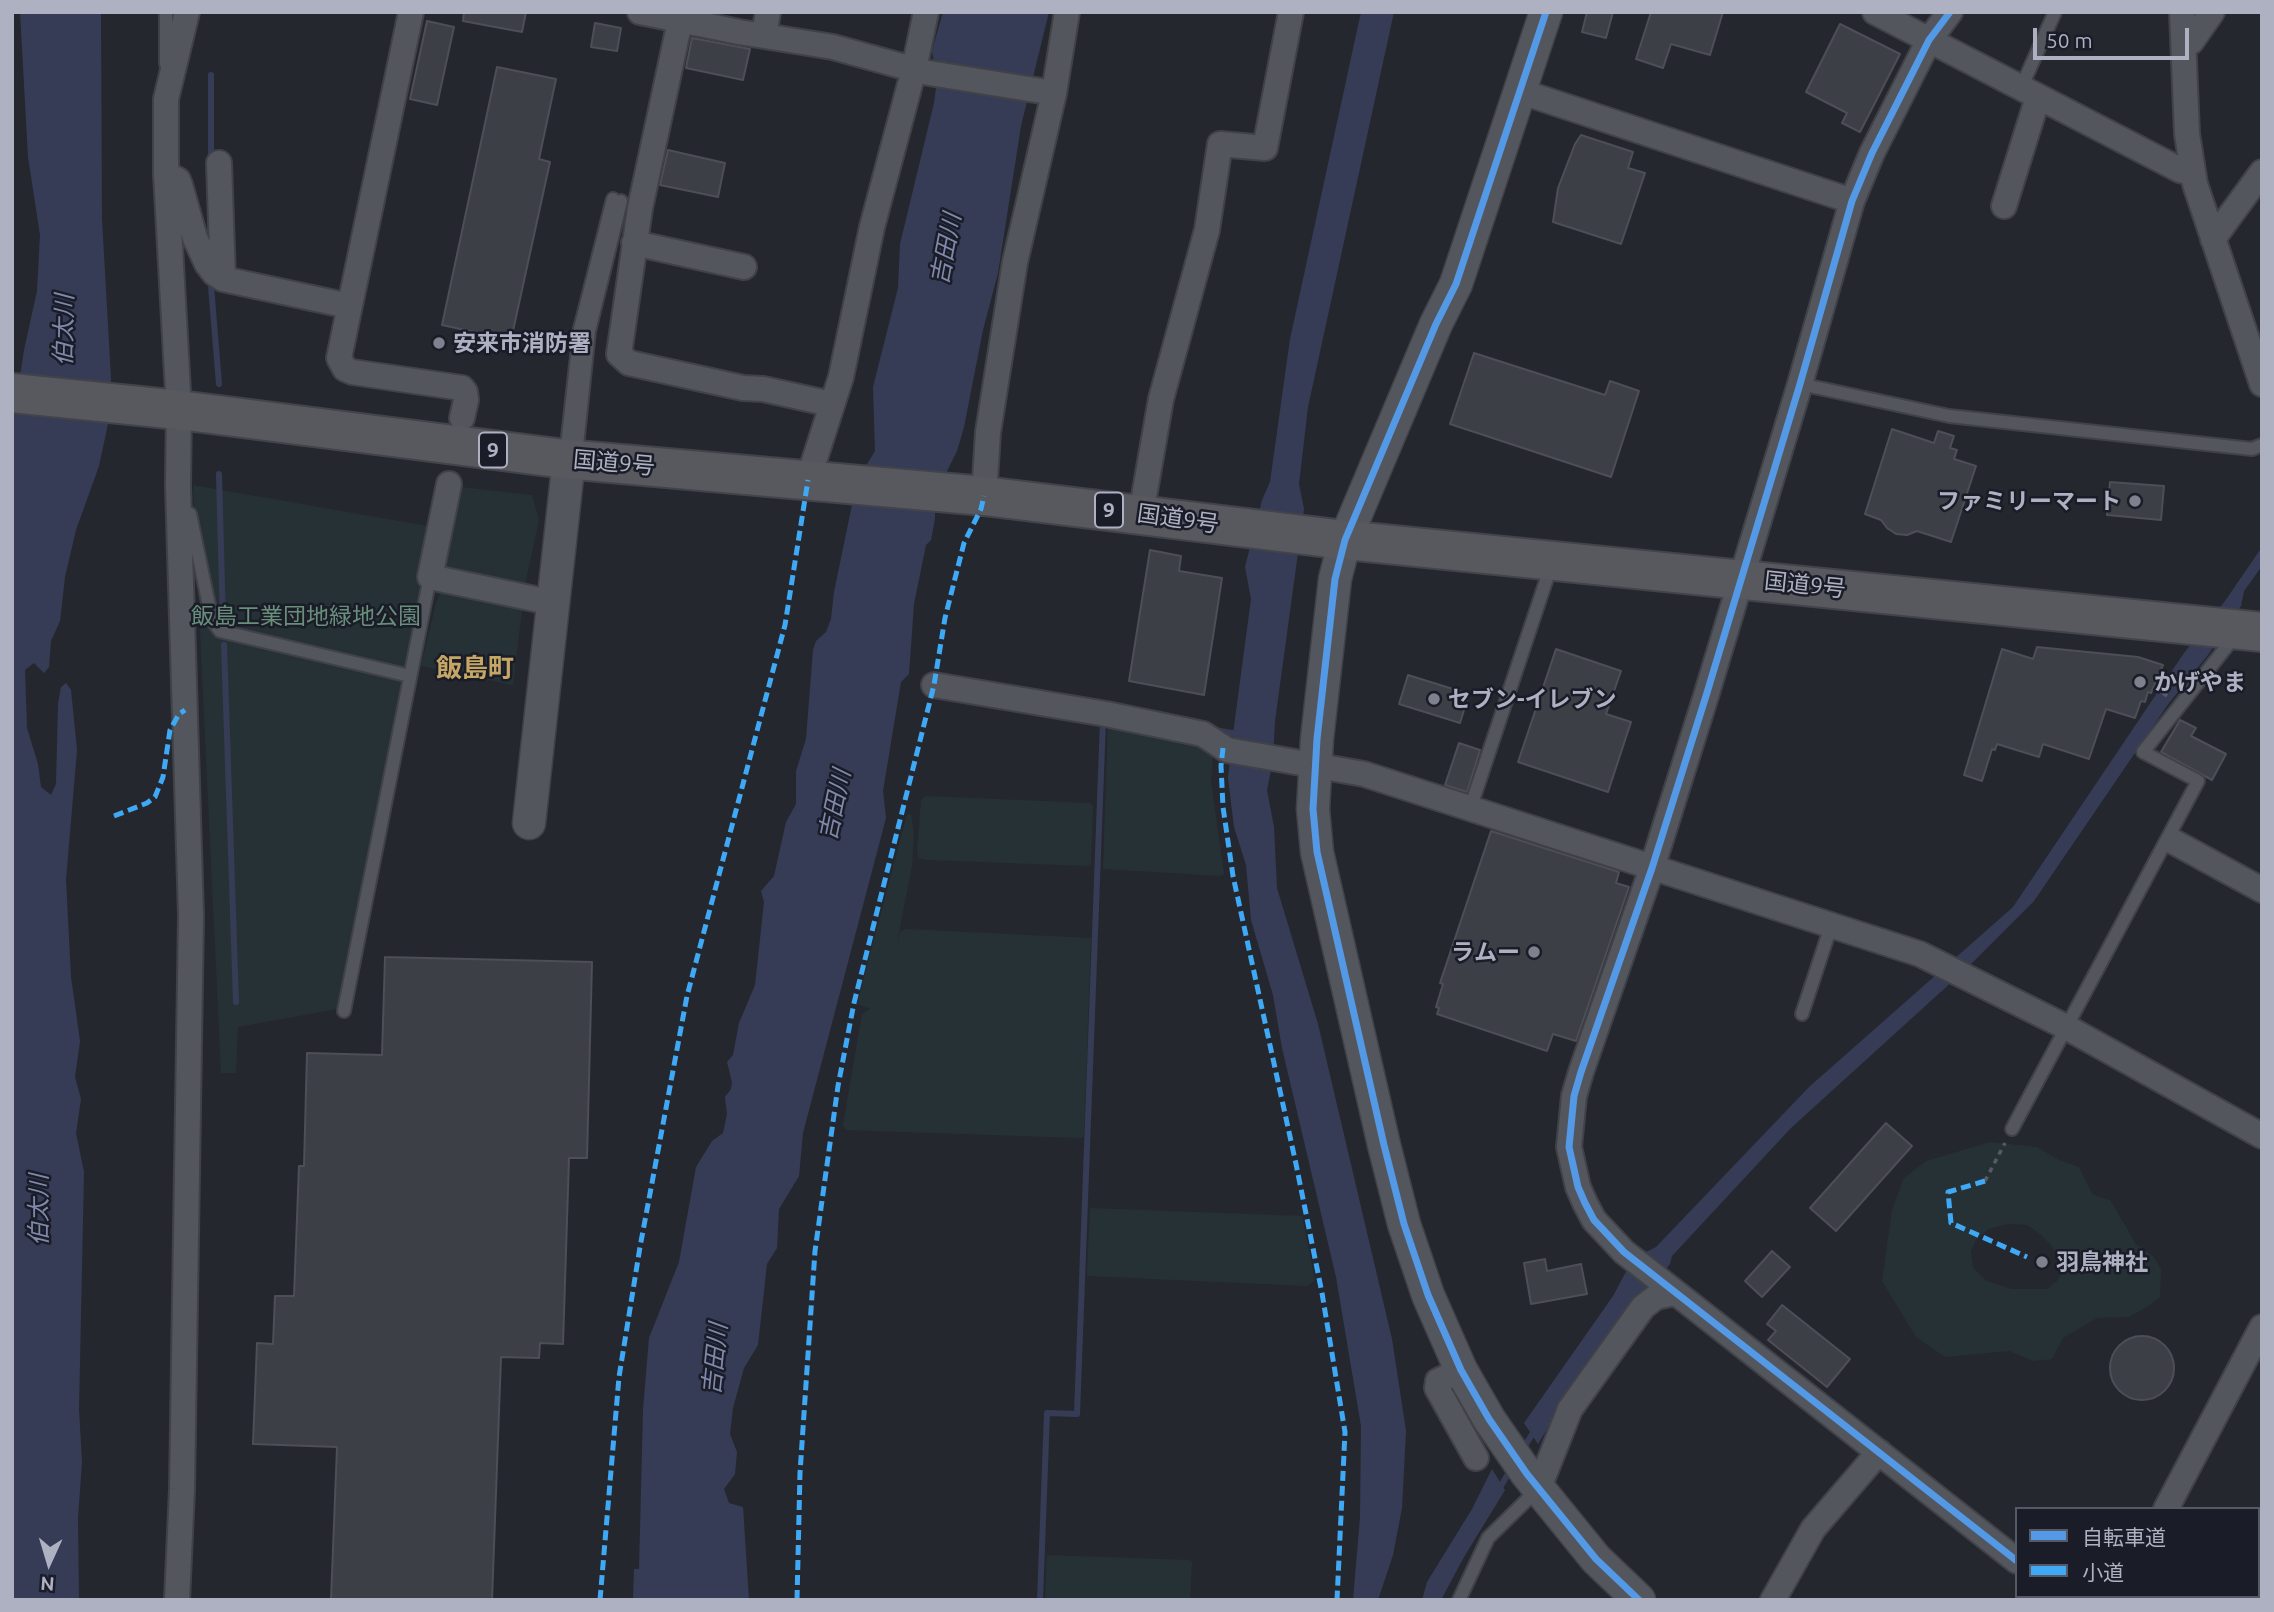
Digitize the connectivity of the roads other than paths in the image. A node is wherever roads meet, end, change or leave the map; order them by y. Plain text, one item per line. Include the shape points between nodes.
1 (166, 12) edge
2 (187, 12) edge
3 (411, 12) edge
4 (640, 12) edge
5 (926, 12) edge
6 (1067, 12) edge
7 (1291, 12) edge
8 (1546, 12) edge
9 (1875, 12) edge
10 (1950, 12) edge
11 (2055, 12) edge
12 (2182, 12) edge
13 (2213, 12) edge
14 (689, 19) edge
15 (766, 23) edge
16 (1928, 40) junction
17 (2184, 45) junction
18 (919, 71) junction
19 (1519, 90) junction
20 (1054, 93) junction
21 (2029, 93) junction
22 (166, 99) junction
23 (219, 163) dead end
24 (2262, 172) edge
25 (2193, 173) junction
26 (166, 174) junction
27 (617, 200) dead end
28 (1852, 201) junction
29 (2004, 206) dead end
30 (2213, 239) junction
31 (634, 243) junction
32 (744, 267) dead end
33 (223, 279) junction
34 (349, 306) junction
35 (848, 342) junction
36 (1800, 384) junction
37 (2262, 384) edge
38 (12, 393) edge
39 (822, 402) junction
40 (174, 409) junction
41 (462, 418) dead end
42 (808, 441) dead end
43 (2262, 445) edge
44 (570, 459) junction
45 (813, 480) junction
46 (449, 484) dead end
47 (178, 486) junction
48 (976, 495) junction
49 (1141, 514) junction
50 (1345, 540) junction
51 (1553, 560) junction
52 (430, 577) junction
53 (1741, 579) junction
54 (554, 603) junction
55 (2232, 629) edge
56 (410, 676) junction
57 (934, 685) dead end
58 (1314, 765) junction
59 (1470, 809) junction
60 (529, 822) dead end
61 (2174, 842) dead end
62 (1652, 868) junction
63 (2262, 890) edge
64 (1831, 926) junction
65 (344, 1012) dead end
66 (1802, 1014) dead end
67 (2066, 1027) junction
68 (2012, 1129) road end
69 (2262, 1136) edge
70 (1665, 1286) junction
71 (2262, 1327) edge
72 (1461, 1370) junction
73 (1880, 1452) junction
74 (1476, 1458) dead end
75 (1532, 1482) junction
76 (2167, 1507) edge
77 (2015, 1559) edge
78 (177, 1600) edge
79 (1459, 1600) edge
80 (1639, 1600) edge
81 (1773, 1600) edge

1 - 22 lane
2 - 22 street
3 - 34 street
4 - 14 street
5 - 18 street
6 - 20 street
7 - 49 street via 1265,148 1220,144 1207,230 1161,399
8 - 19 street
9 - 16 street
10 - 16 street
11 - 21 lane
12 - 17 street
13 - 17 street
14 - 15 street
14 - 31 street
15 - 18 street
16 - 21 street
16 - 28 street
17 - 25 street
18 - 20 street
18 - 35 street via 872,227
19 - 28 street
19 - 50 street via 1456,284
20 - 48 street via 1015,262
21 - 25 street
21 - 29 street
22 - 26 street
23 - 33 street
24 - 30 street
25 - 30 street
26 - 33 street via 178,180 201,253
26 - 40 street
27 - 44 lane via 580,329
28 - 36 street
30 - 37 street
31 - 32 street
31 - 39 street via 618,349 624,361
33 - 34 street
34 - 41 street via 339,352 345,369 462,388 466,392
35 - 39 lane via 840,346
35 - 45 street
36 - 43 lane via 1948,416 2252,449
36 - 53 street
38 - 40 highway, 国道9号 / 9
39 - 42 lane
40 - 44 highway, 国道9号 / 9
40 - 47 street
44 - 45 highway, 国道9号 / 9
44 - 54 street
45 - 48 highway, 国道9号 / 9
46 - 52 street
47 - 56 lane via 188,502 212,620 220,631
47 - 78 street via 191,916
48 - 49 highway, 国道9号 / 9
49 - 50 highway, 国道9号 / 9
50 - 51 highway, 国道9号 / 9
50 - 58 street via 1335,579
51 - 53 highway, 国道9号 / 9
51 - 59 lane
52 - 54 street
52 - 56 lane
53 - 55 highway, 国道9号 / 9
53 - 62 street
54 - 60 street
55 - 67 lane via 2143,752 2198,781
56 - 65 lane
57 - 58 street via 1203,734 1230,750
58 - 59 street via 1364,774
58 - 72 street via 1317,852 1384,1145 1428,1295
59 - 62 street
61 - 63 street
62 - 64 street
62 - 70 street via 1581,1072 1569,1147 1578,1187 1594,1220
64 - 66 lane
64 - 67 street via 1920,954
67 - 68 lane
67 - 69 street
70 - 73 street
70 - 75 street via 1643,1307 1570,1409
71 - 76 street
72 - 74 street via 1437,1385
72 - 75 street
73 - 77 street
73 - 81 street via 1813,1529
75 - 79 lane via 1488,1538
75 - 80 street via 1596,1559

